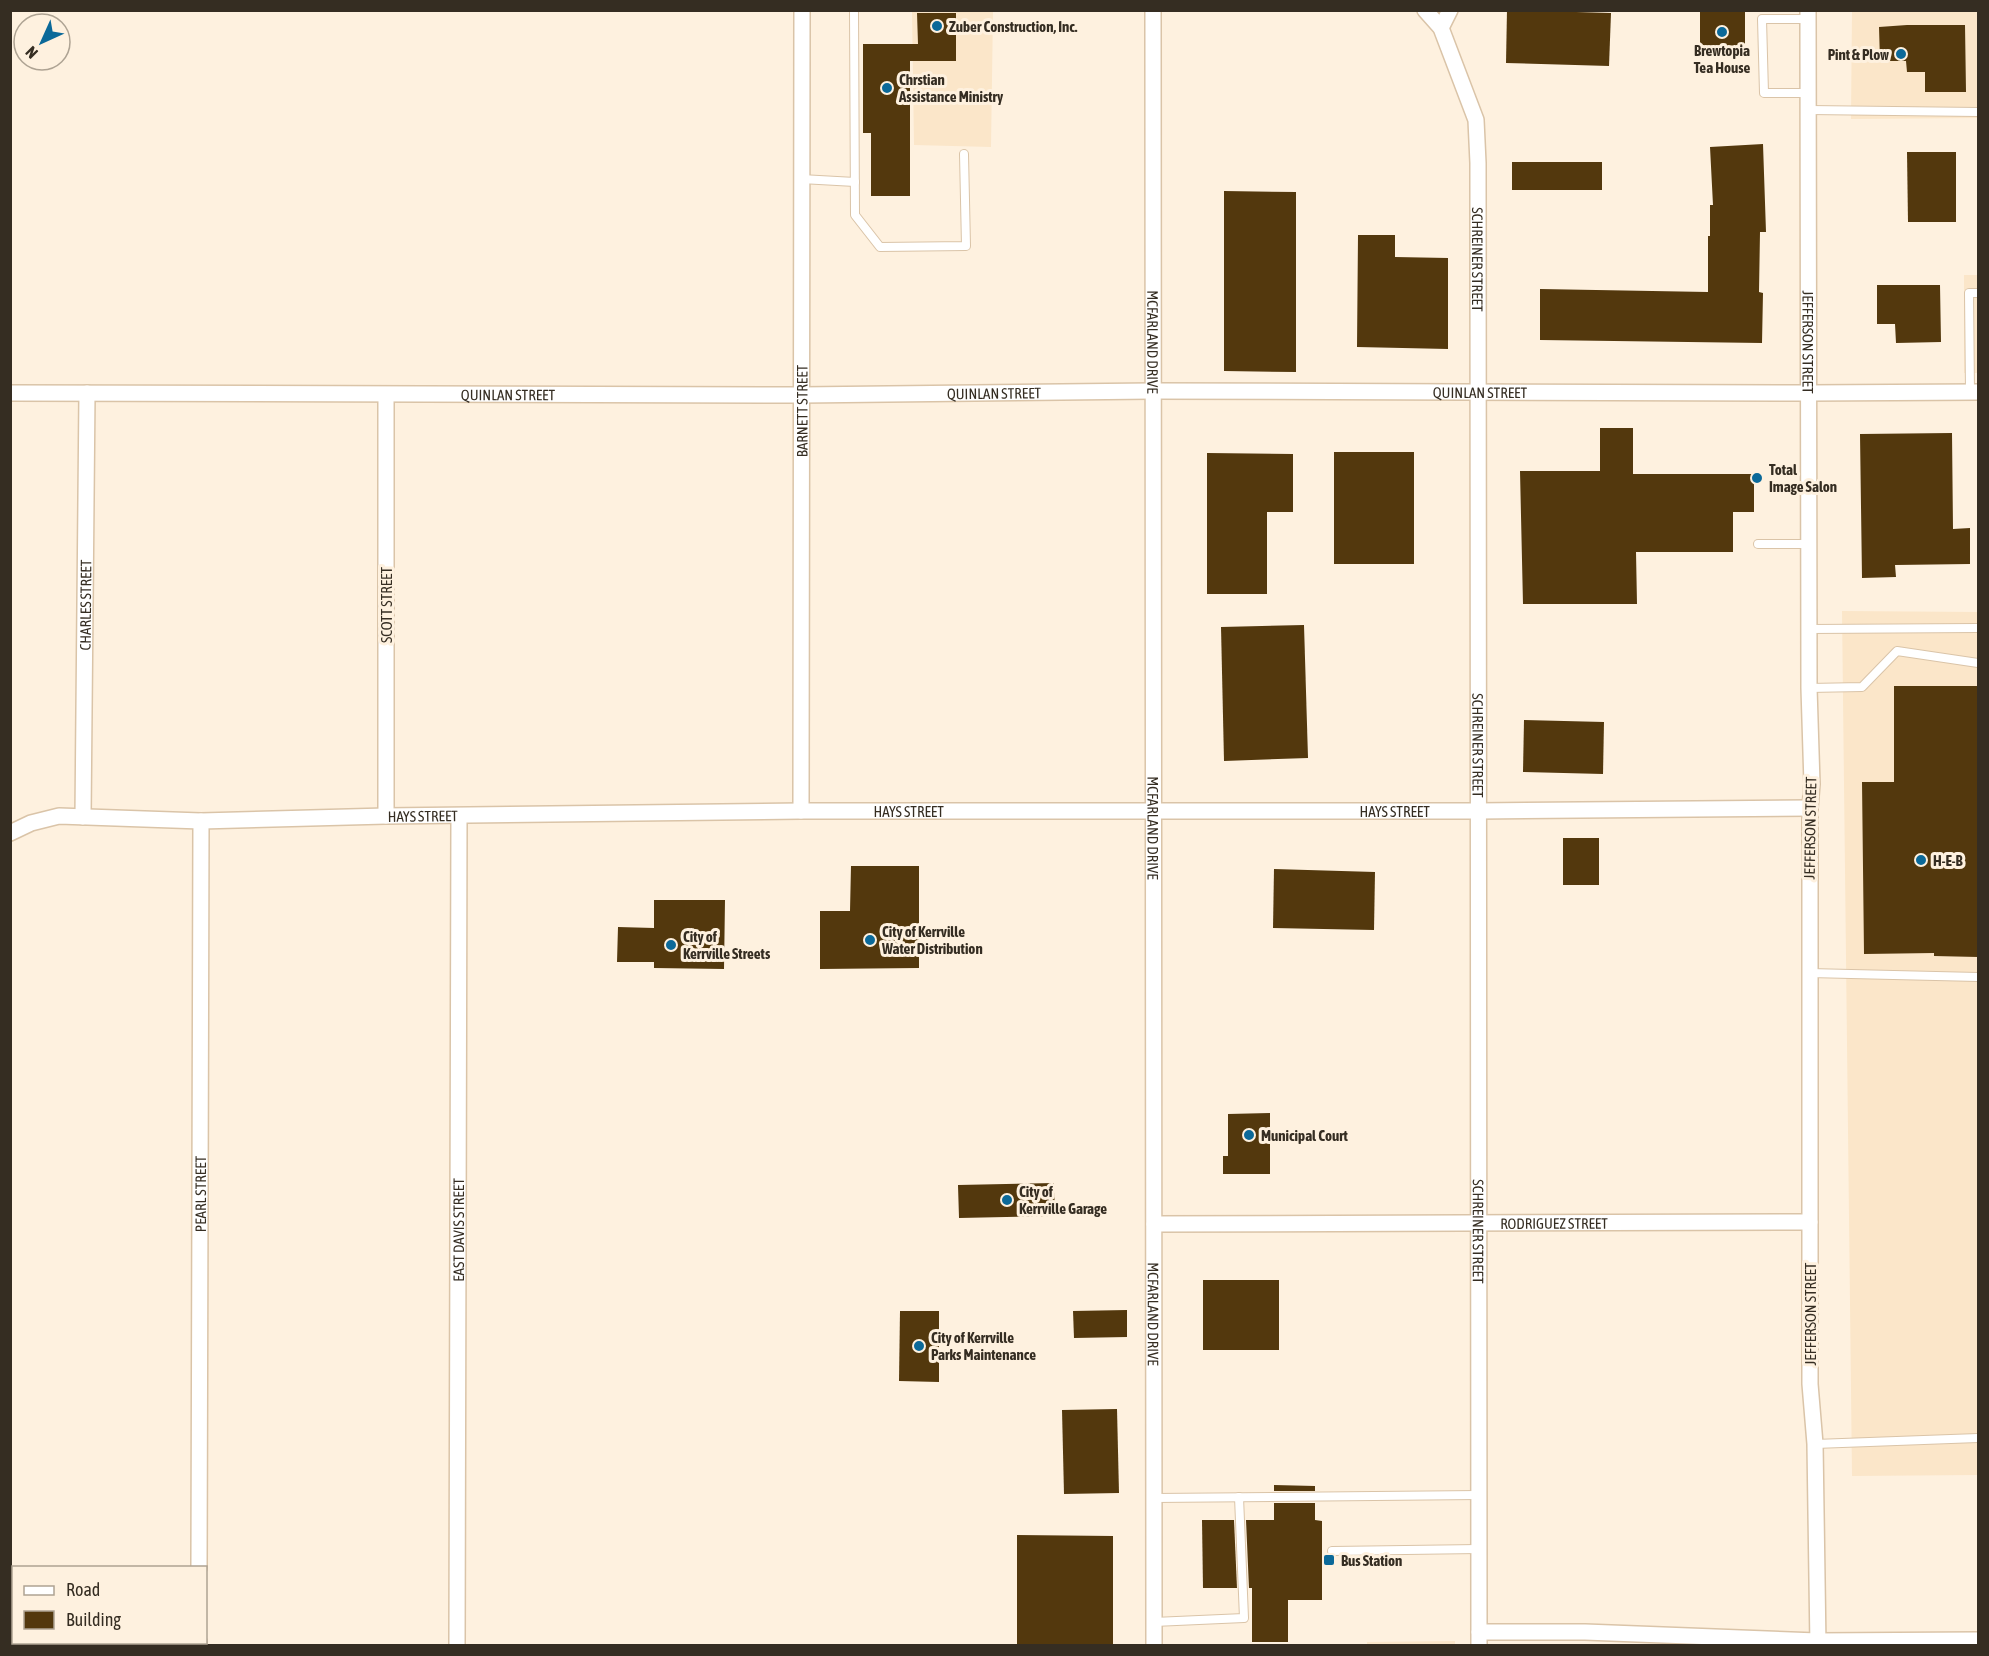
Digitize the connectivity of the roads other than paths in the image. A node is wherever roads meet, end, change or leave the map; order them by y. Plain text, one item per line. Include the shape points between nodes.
1 (801, 10) edge
2 (854, 10) edge
3 (1153, 10) edge
4 (1425, 10) edge
5 (1450, 10) edge
6 (1808, 15) edge
7 (1441, 27) junction
8 (1809, 93) junction
9 (1809, 110) junction
10 (1978, 112) edge
11 (964, 154) dead end
12 (801, 179) junction
13 (855, 182) junction
14 (1978, 293) edge
15 (1974, 356) edge
16 (1152, 391) junction
17 (1479, 392) junction
18 (1974, 392) edge
19 (10, 393) edge
20 (87, 393) junction
21 (1809, 393) junction
22 (386, 395) junction
23 (802, 395) junction
24 (1758, 544) dead end
25 (1809, 544) junction
26 (1978, 628) edge
27 (1810, 629) junction
28 (1978, 663) edge
29 (1809, 688) junction
30 (1810, 808) junction
31 (801, 811) junction
32 (1153, 811) junction
33 (1478, 811) junction
34 (386, 816) junction
35 (459, 816) junction
36 (84, 817) junction
37 (201, 821) junction
38 (10, 833) edge
39 (1809, 973) junction
40 (1978, 977) edge
41 (1810, 1222) junction
42 (1478, 1223) junction
43 (1154, 1224) junction
44 (1978, 1438) edge
45 (1815, 1444) junction
46 (1479, 1495) junction
47 (1239, 1497) junction
48 (1154, 1498) junction
49 (1479, 1549) junction
50 (1332, 1551) dead end
51 (199, 1566) edge
52 (1154, 1622) junction
53 (1479, 1639) edge
54 (1978, 1640) edge
55 (1818, 1643) edge
56 (457, 1646) edge
57 (1154, 1646) edge

1 - 12 street, BARNETT STREET
2 - 13 lane
3 - 16 street, MCFARLAND DRIVE
4 - 7 street, SCHREINER STREET
5 - 7 street
6 - 8 street, JEFFERSON STREET
6 - 8 lane via 1762,19 1764,93
7 - 17 street, SCHREINER STREET via 1476,120
8 - 9 street, JEFFERSON STREET
9 - 10 lane
9 - 21 street, JEFFERSON STREET
11 - 13 lane via 966,246 880,247 855,215
12 - 13 lane
12 - 23 street, BARNETT STREET
14 - 15 lane via 1969,293
15 - 18 lane
16 - 17 street, QUINLAN STREET
16 - 23 street, QUINLAN STREET
16 - 32 street, MCFARLAND DRIVE
17 - 21 street, QUINLAN STREET
17 - 33 street, SCHREINER STREET
18 - 21 street, QUINLAN STREET
19 - 20 street, QUINLAN STREET
20 - 22 street, QUINLAN STREET
20 - 36 street, CHARLES STREET
21 - 25 street, JEFFERSON STREET
22 - 23 street, QUINLAN STREET
22 - 34 street, SCOTT STREET
23 - 31 street, BARNETT STREET
24 - 25 lane
25 - 27 street, JEFFERSON STREET
26 - 27 lane
27 - 29 street, JEFFERSON STREET
28 - 29 lane via 1897,651 1862,687
29 - 30 street, JEFFERSON STREET
30 - 33 street, HAYS STREET
30 - 39 street, JEFFERSON STREET
31 - 32 street, HAYS STREET
31 - 35 street, HAYS STREET
32 - 33 street, HAYS STREET
32 - 43 street, MCFARLAND DRIVE
33 - 42 street, SCHREINER STREET
34 - 35 street, HAYS STREET
34 - 37 street, HAYS STREET
35 - 56 street, EAST DAVIS STREET
36 - 37 street, HAYS STREET
36 - 38 street, HAYS STREET via 59,816
37 - 51 street, PEARL STREET
39 - 40 lane
39 - 41 street, JEFFERSON STREET
41 - 42 street, RODRIGUEZ STREET
41 - 45 street, JEFFERSON STREET via 1810,1384
42 - 43 street, RODRIGUEZ STREET
42 - 46 street, SCHREINER STREET
43 - 48 street, MCFARLAND DRIVE
44 - 45 lane
45 - 55 street, JEFFERSON STREET
46 - 47 lane
46 - 49 street, SCHREINER STREET
47 - 48 lane
47 - 52 lane via 1244,1618
48 - 52 street, MCFARLAND DRIVE
49 - 50 lane
49 - 53 street, SCHREINER STREET
52 - 57 street, MCFARLAND DRIVE
53 - 55 street via 1585,1632
54 - 55 street

